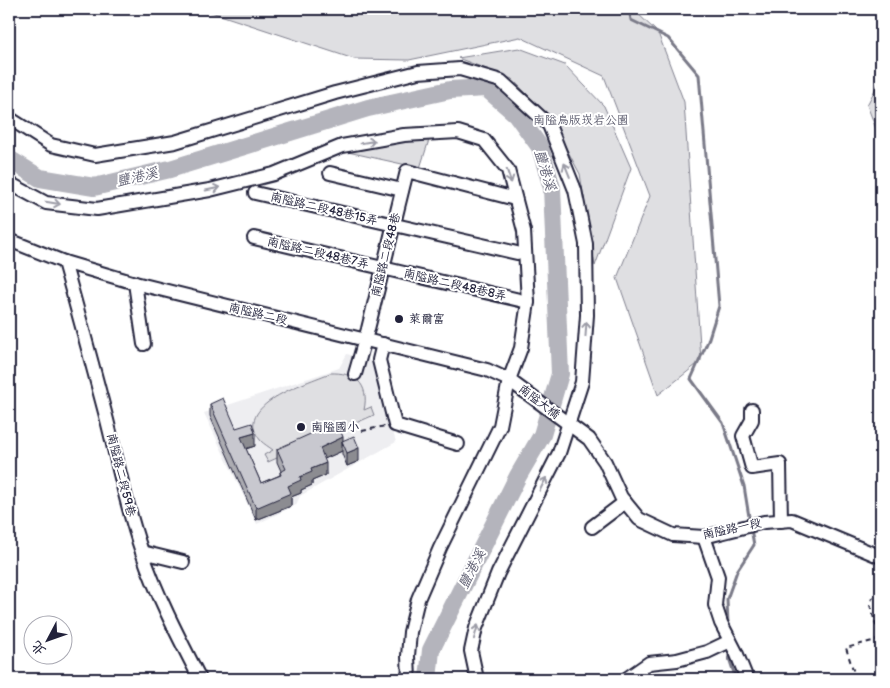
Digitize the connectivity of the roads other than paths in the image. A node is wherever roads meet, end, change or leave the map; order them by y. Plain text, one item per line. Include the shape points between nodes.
1 (9, 118) edge
2 (330, 173) dead end
3 (9, 183) edge
4 (402, 190) junction
5 (255, 193) dead end
6 (515, 199) junction
7 (394, 225) junction
8 (254, 238) dead end
9 (9, 240) edge
10 (517, 253) dead end
11 (64, 262) junction
12 (382, 268) junction
13 (135, 283) junction
14 (528, 302) junction
15 (365, 339) junction
16 (144, 344) dead end
17 (383, 344) junction
18 (355, 374) dead end
19 (510, 380) junction
20 (752, 410) dead end
21 (569, 425) junction
22 (458, 444) dead end
23 (625, 502) junction
24 (781, 520) junction
25 (592, 527) dead end
26 (704, 537) junction
27 (142, 552) junction
28 (881, 557) edge
29 (183, 562) dead end
30 (730, 641) junction
31 (200, 679) edge
32 (409, 679) edge
33 (477, 679) edge
34 (626, 679) edge
35 (747, 679) edge

21 -> 1 street via 582,382 587,315 586,244 575,190 549,125 501,80 460,69 418,72 335,93 176,142 95,155 51,145
2 - 4 street
3 -> 6 street via 46,203 97,209 210,190 274,174 342,146 404,135 458,132 484,140 508,170
4 - 6 street, 南隘路二段48巷 via 407,171
4 - 7 street, 南隘路二段48巷
5 - 7 street, 南隘路二段48巷15弄
6 - 14 street via 524,231
7 - 10 street, 南隘路二段48巷15弄
7 - 12 street, 南隘路二段48巷
8 - 12 street, 南隘路二段48巷7弄
9 - 11 street, 南隘路二段
11 - 13 street, 南隘路二段
11 - 27 street, 南隘路二段59巷
12 - 14 street, 南隘路二段48巷8弄
12 - 15 street, 南隘路二段48巷
13 - 15 street, 南隘路二段
13 - 16 street
14 - 19 street via 521,348
15 - 17 street, 南隘路二段
15 - 18 street, 南隘路二段48巷
17 - 19 street, 南隘路二段 via 487,370
17 - 22 street via 379,360 395,425
19 - 21 street, 南隘大橋
19 - 32 street via 500,426 418,599 410,632
20 - 24 street via 752,420 743,436 752,468 780,464
21 - 23 street, 南隘路一段 via 589,439
33 -> 21 street via 471,652 476,628 498,573 559,453
23 - 25 street
23 - 26 street, 南隘路一段 via 638,519 673,535
24 - 26 street, 南隘路一段
24 - 28 street, 南隘路一段 via 792,520
26 - 30 street via 718,577 715,605
27 - 29 street
27 - 31 street, 南隘路二段59巷
30 - 34 street via 707,652 649,663
30 - 35 street

